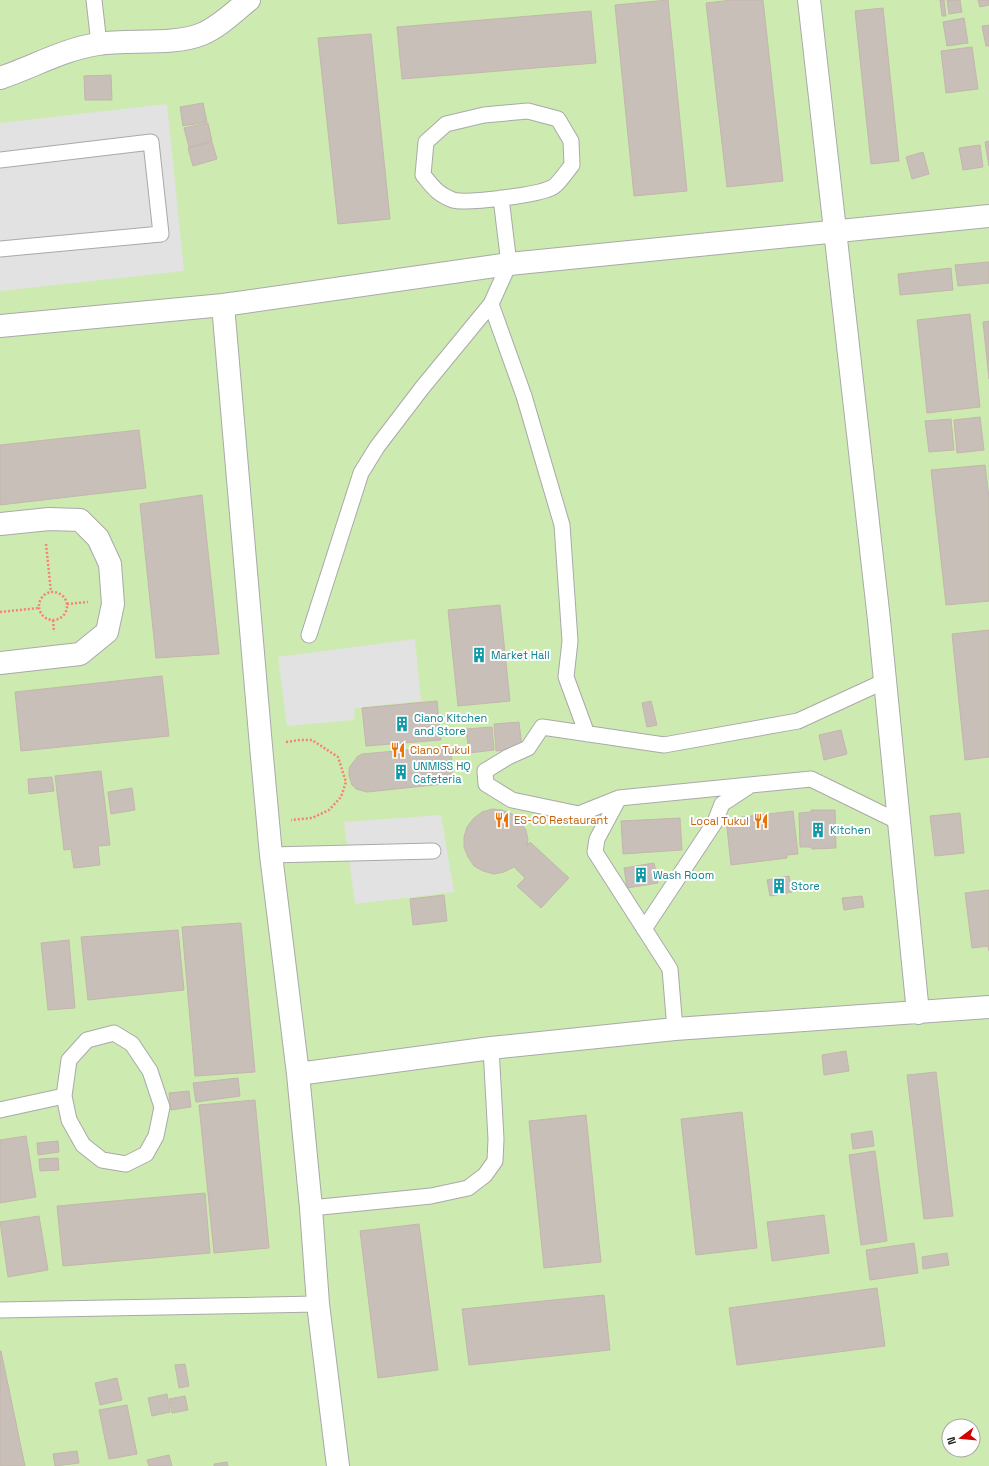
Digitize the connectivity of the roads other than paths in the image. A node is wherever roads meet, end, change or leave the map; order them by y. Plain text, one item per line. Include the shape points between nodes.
1 (94, 0) edge
2 (249, 0) edge
3 (809, 0) edge
4 (99, 44) junction
5 (0, 78) edge
6 (0, 160) edge
7 (501, 198) junction
8 (989, 216) edge
9 (834, 232) junction
10 (0, 249) edge
11 (509, 264) junction
12 (491, 304) junction
13 (223, 305) junction
14 (0, 326) edge
15 (0, 524) edge
16 (309, 635) dead end
17 (0, 663) edge
18 (885, 681) junction
19 (587, 734) junction
20 (751, 785) junction
21 (618, 798) junction
22 (899, 822) junction
23 (433, 851) dead end
24 (272, 855) junction
25 (644, 929) junction
26 (989, 1007) edge
27 (918, 1013) junction
28 (675, 1029) junction
29 (491, 1048) junction
30 (298, 1074) junction
31 (64, 1096) junction
32 (0, 1110) edge
33 (312, 1208) junction
34 (318, 1304) junction
35 (0, 1310) edge
36 (338, 1466) edge

1 - 4 lane
2 - 4 street via 221,23 202,34 178,40
3 - 9 street
4 - 5 street via 63,54
6 - 10 lane via 151,142 161,234
7 - 7 lane via 530,195 553,188 572,165 571,141 558,119 528,111 484,116 446,124 426,142 423,175 436,192 455,200
7 - 11 lane
8 - 9 street
9 - 11 street
9 - 18 street
11 - 12 lane
11 - 13 street
12 - 16 lane via 376,447 361,473
12 - 19 lane via 524,396 562,525 570,641 566,677
13 - 14 street
13 - 24 street
15 - 17 street via 49,519 80,520 98,538 110,564 113,604 107,632 80,654
18 - 19 lane via 798,721 664,745
18 - 22 street
19 - 21 lane via 542,727 528,748 485,771 486,784 512,800 578,814
20 - 21 lane
20 - 22 lane via 811,780
20 - 25 lane via 722,804 715,822
21 - 25 lane via 597,839 595,852
22 - 27 street
23 - 24 lane
24 - 30 street
25 - 28 lane via 670,969
26 - 27 street
27 - 28 street
28 - 29 street
29 - 30 street
29 - 33 lane via 496,1139 495,1161 486,1175 468,1188 431,1196
30 - 33 street
31 - 31 lane via 69,1060 87,1040 114,1033 132,1044 150,1071 162,1108 156,1136 146,1154 126,1164 102,1160 82,1145 69,1120
31 - 32 lane
33 - 34 street
34 - 35 lane
34 - 36 street

